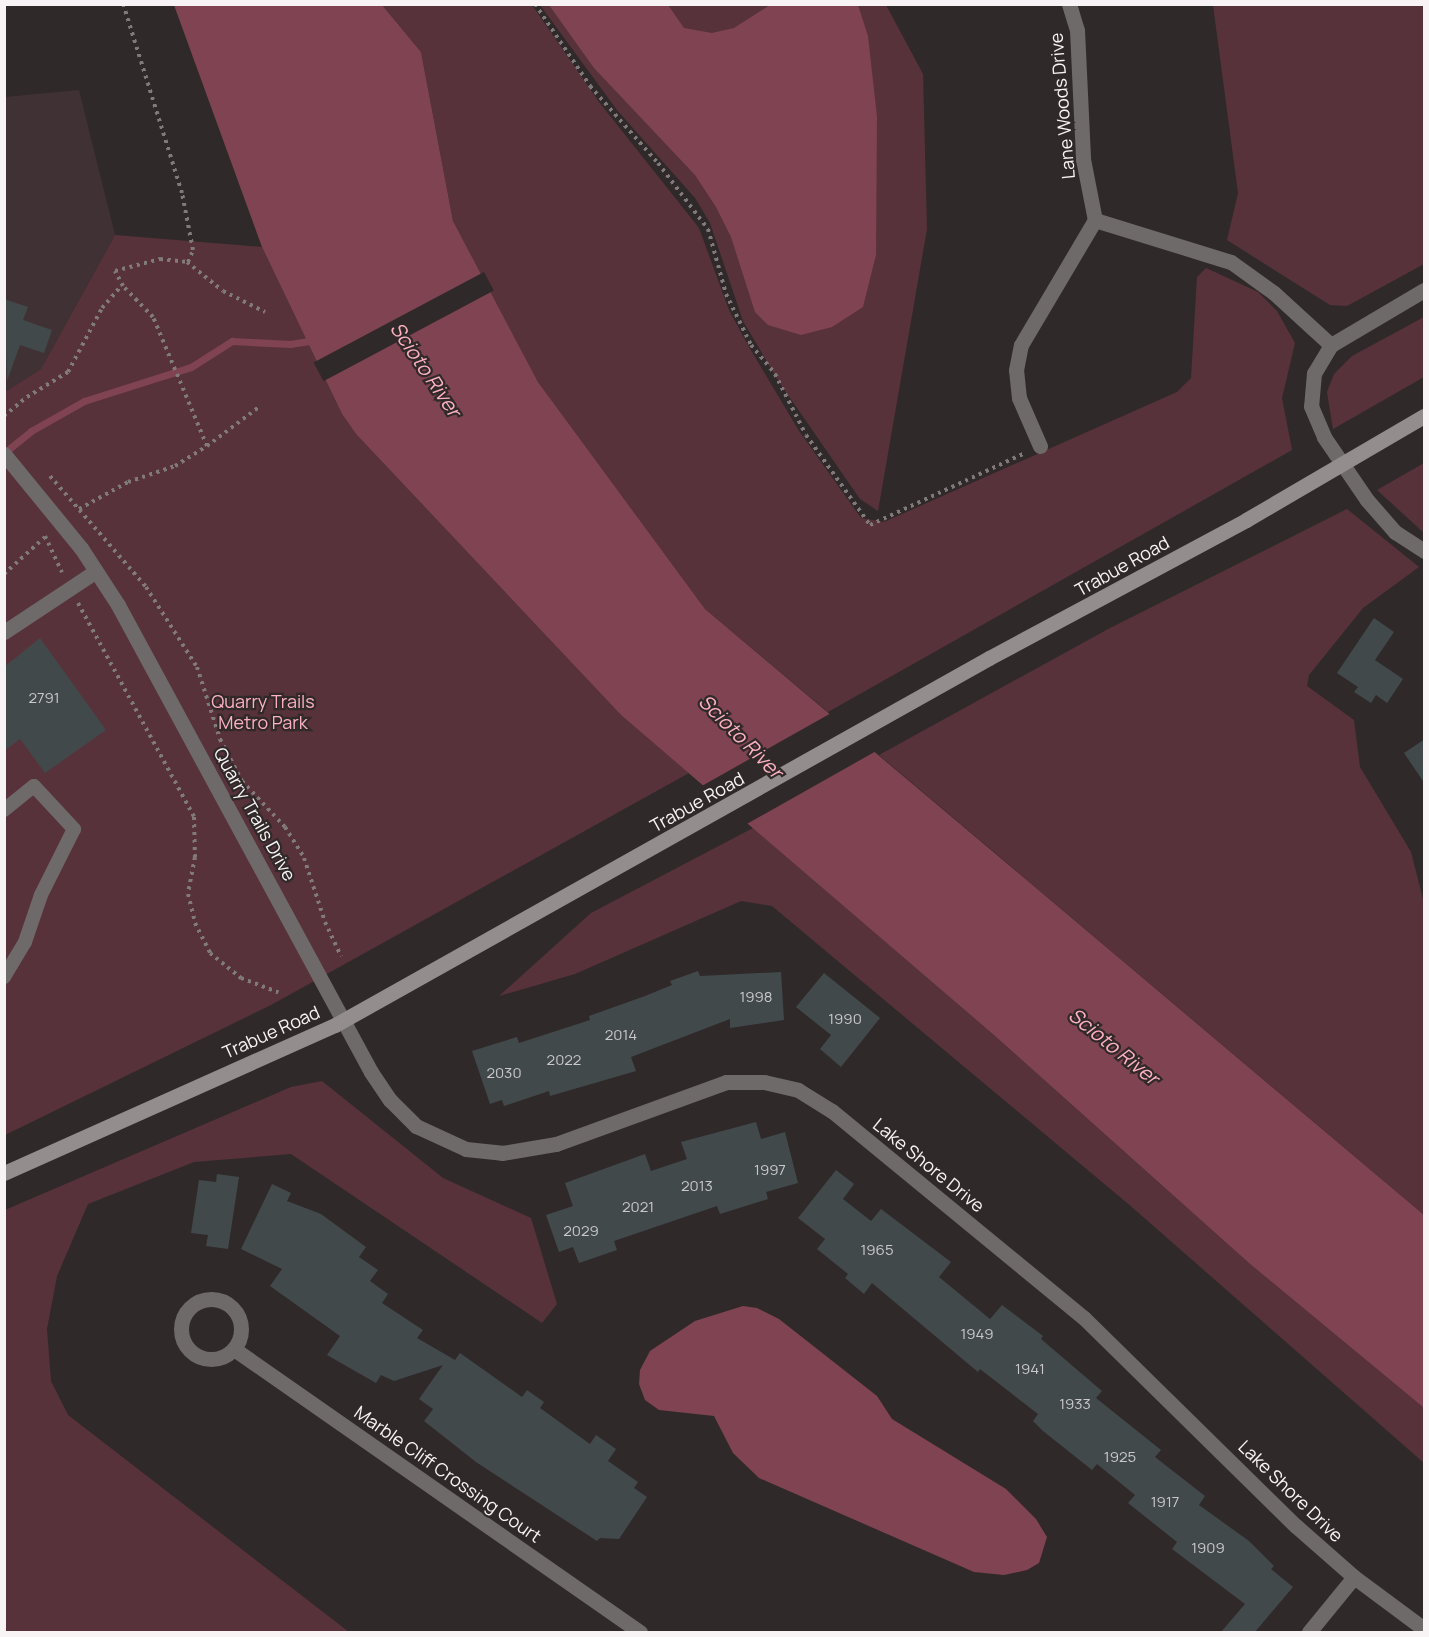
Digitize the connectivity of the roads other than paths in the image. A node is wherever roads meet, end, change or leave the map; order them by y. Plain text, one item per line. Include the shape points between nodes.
1 (1069, 4) edge
2 (1095, 220) junction
3 (1425, 290) edge
4 (1331, 345) junction
5 (1425, 416) edge
6 (1041, 446) road end
7 (4, 454) edge
8 (1425, 551) edge
9 (96, 571) junction
10 (4, 632) edge
11 (4, 810) edge
12 (4, 977) edge
13 (343, 1020) junction
14 (4, 1173) edge
15 (234, 1348) dead end
16 (1354, 1577) junction
17 (1425, 1629) edge
18 (640, 1632) edge
19 (1309, 1632) edge

1 - 2 street, Lane Woods Drive via 1077,30 1083,159
2 - 4 street via 1231,262 1274,293
2 - 6 street via 1021,345 1016,370 1019,398
3 - 4 street
4 - 8 street via 1314,373 1311,406 1324,437 1367,500 1395,532
5 - 13 main road, Trabue Road, bridge via 1246,520 988,658
7 - 9 street, Quarry Trails Drive via 36,489
9 - 10 street
9 - 13 street, Quarry Trails Drive
11 - 12 lane via 34,786 74,829 41,895 25,942
13 - 14 main road, Trabue Road
13 - 16 street, Lake Shore Drive via 371,1072 402,1113 431,1135 465,1149 502,1153 556,1144 726,1082 764,1082 798,1090 832,1111 1084,1318 1171,1399 1296,1526
15 - 18 street, Marble Cliff Crossing Court
16 - 17 street, Lake Shore Drive
16 - 19 street

